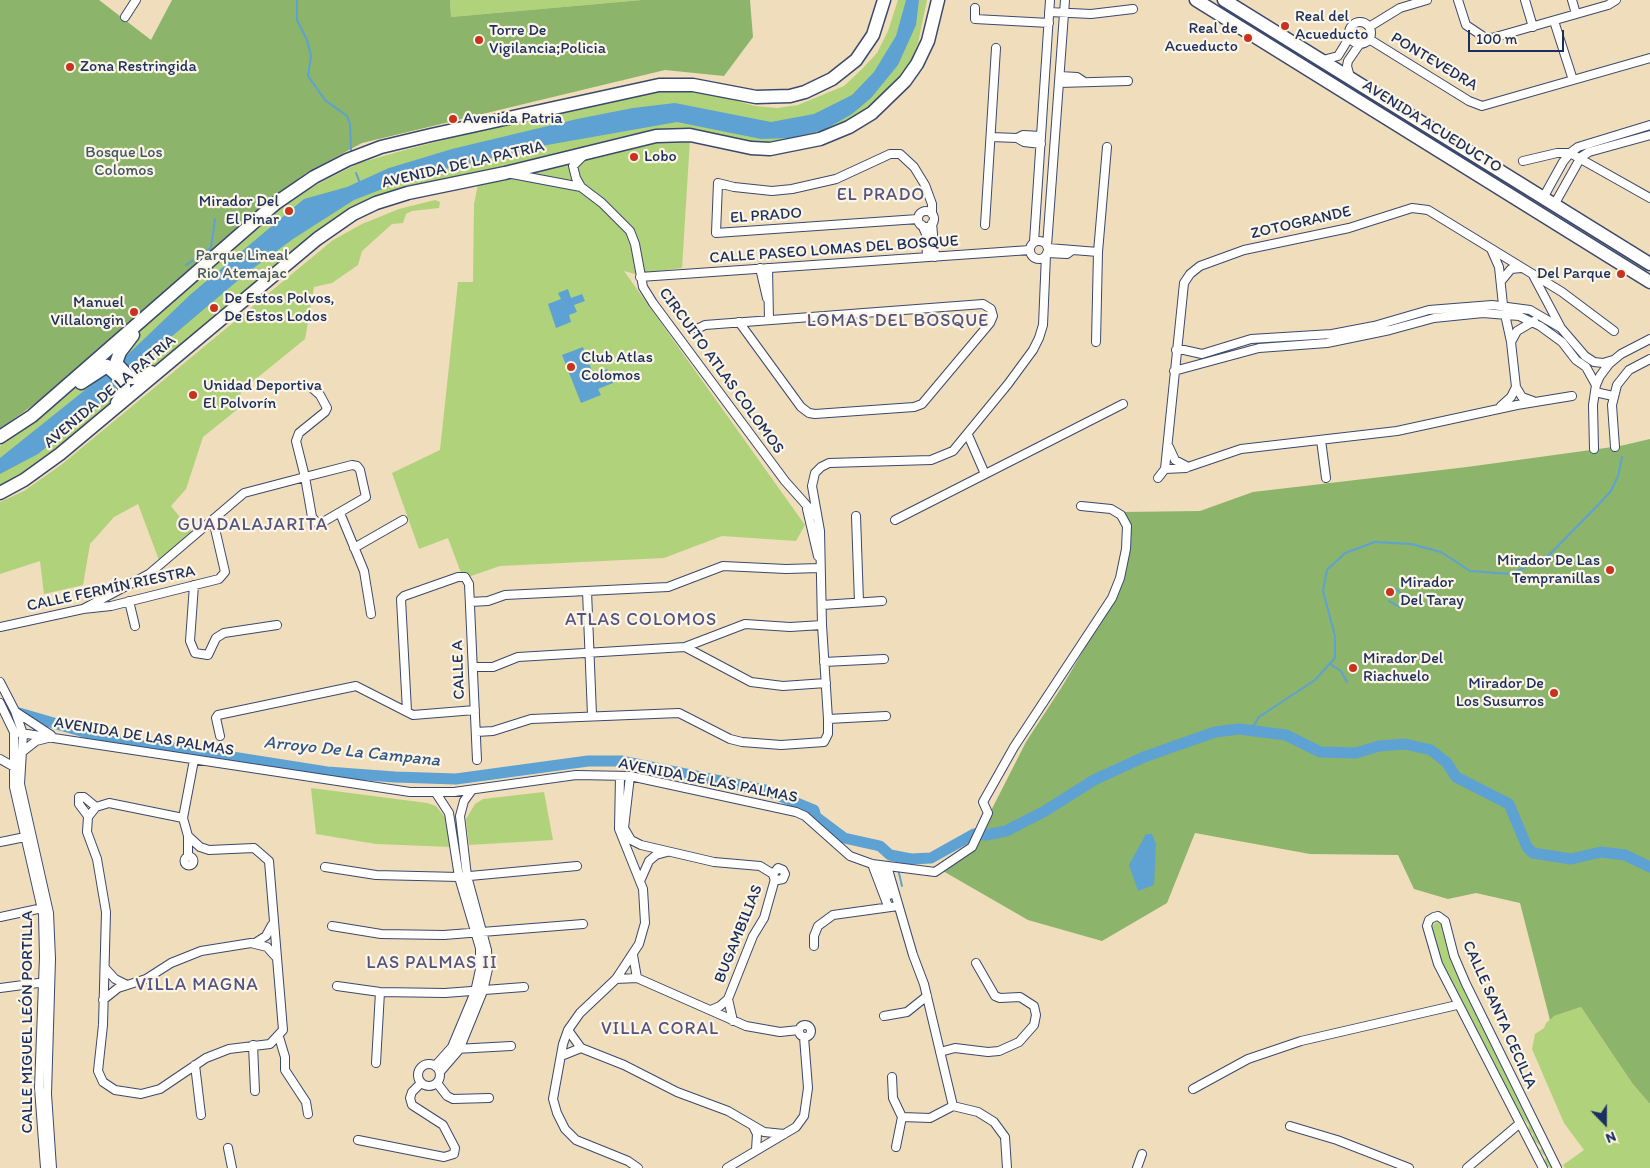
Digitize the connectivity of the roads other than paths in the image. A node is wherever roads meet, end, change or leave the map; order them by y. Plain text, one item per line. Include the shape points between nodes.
1 (136, 0) edge
2 (884, 0) edge
3 (892, 0) edge
4 (930, 0) edge
5 (938, 0) edge
6 (1050, 0) edge
7 (1065, 0) edge
8 (1196, 0) edge
9 (1224, 0) edge
10 (1236, 0) edge
11 (1427, 0) edge
12 (1458, 0) edge
13 (1525, 0) edge
14 (1572, 0) edge
15 (1616, 0) edge
16 (976, 8) dead end
17 (1132, 9) dead end
18 (1049, 12) junction
19 (1064, 12) junction
20 (1576, 14) junction
21 (1249, 15) junction
22 (125, 17) dead end
23 (1554, 20) junction
24 (1048, 24) junction
25 (1369, 27) junction
26 (1533, 27) junction
27 (1349, 38) junction
28 (1369, 39) junction
29 (1359, 45) junction
30 (996, 48) dead end
31 (1650, 58) edge
32 (1321, 60) junction
33 (1351, 79) junction
34 (1060, 80) junction
35 (1572, 80) junction
36 (1128, 81) dead end
37 (715, 90) junction
38 (895, 92) junction
39 (1650, 125) edge
40 (1650, 134) edge
41 (991, 137) junction
42 (1041, 140) junction
43 (619, 144) junction
44 (1107, 147) dead end
45 (1570, 153) junction
46 (1581, 158) junction
47 (1523, 161) dead end
48 (505, 173) junction
49 (1554, 177) junction
50 (1566, 184) junction
51 (581, 187) junction
52 (1650, 198) edge
53 (1548, 201) junction
54 (932, 214) junction
55 (920, 222) junction
56 (932, 223) junction
57 (985, 225) dead end
58 (1034, 242) junction
59 (1490, 248) junction
60 (1030, 250) junction
61 (1047, 250) junction
62 (1098, 252) junction
63 (931, 257) junction
64 (1650, 264) edge
65 (764, 268) junction
66 (1521, 268) junction
67 (1532, 275) junction
68 (640, 277) junction
69 (1502, 282) junction
70 (1650, 282) edge
71 (1562, 292) junction
72 (1550, 304) junction
73 (1503, 305) junction
74 (148, 314) junction
75 (1505, 315) junction
76 (1541, 315) junction
77 (769, 320) junction
78 (739, 322) junction
79 (1532, 322) junction
80 (1561, 328) junction
81 (697, 329) dead end
82 (1614, 331) dead end
83 (1270, 338) junction
84 (1650, 339) edge
85 (195, 342) junction
86 (1096, 342) dead end
87 (1511, 342) junction
88 (1269, 348) junction
89 (1176, 350) junction
90 (1587, 357) junction
91 (1650, 359) edge
92 (1613, 360) junction
93 (1582, 364) junction
94 (1174, 371) junction
95 (1516, 386) junction
96 (312, 388) dead end
97 (1595, 389) junction
98 (58, 393) junction
99 (1572, 396) dead end
100 (1613, 396) junction
101 (1538, 402) junction
102 (1123, 404) dead end
103 (1495, 410) junction
104 (100, 420) junction
105 (0, 437) edge
106 (966, 437) junction
107 (1321, 440) junction
108 (1167, 443) junction
109 (1615, 447) dead end
110 (1594, 449) dead end
111 (1188, 468) junction
112 (1165, 469) junction
113 (985, 474) junction
114 (306, 477) junction
115 (1158, 478) dead end
116 (1326, 478) dead end
117 (785, 481) junction
118 (0, 493) edge
119 (1081, 506) dead end
120 (340, 513) junction
121 (856, 516) dead end
122 (818, 519) junction
123 (213, 520) junction
124 (403, 520) dead end
125 (895, 520) dead end
126 (354, 548) junction
127 (820, 568) junction
128 (194, 585) junction
129 (587, 591) junction
130 (129, 601) junction
131 (882, 601) dead end
132 (470, 602) junction
133 (859, 602) junction
134 (822, 604) junction
135 (84, 609) junction
136 (370, 614) dead end
137 (277, 625) dead end
138 (822, 625) junction
139 (136, 626) dead end
140 (0, 627) edge
141 (685, 648) junction
142 (589, 654) junction
143 (884, 658) dead end
144 (824, 662) junction
145 (473, 667) junction
146 (0, 682) edge
147 (826, 683) junction
148 (0, 703) edge
149 (475, 710) junction
150 (15, 711) junction
151 (407, 711) junction
152 (592, 715) junction
153 (886, 716) dead end
154 (828, 719) junction
155 (14, 732) junction
156 (476, 732) junction
157 (23, 734) junction
158 (55, 736) junction
159 (220, 736) dead end
160 (22, 752) junction
161 (0, 759) edge
162 (194, 760) junction
163 (477, 760) dead end
164 (16, 768) junction
165 (620, 776) junction
166 (630, 776) junction
167 (472, 790) junction
168 (436, 793) junction
169 (96, 806) junction
170 (460, 812) junction
171 (449, 813) junction
172 (88, 816) junction
173 (183, 818) junction
174 (188, 836) junction
175 (29, 837) junction
176 (0, 842) edge
177 (205, 849) junction
178 (669, 852) junction
179 (577, 866) dead end
180 (883, 866) junction
181 (325, 867) dead end
182 (463, 876) junction
183 (641, 879) junction
184 (893, 906) junction
185 (45, 908) junction
186 (0, 917) edge
187 (273, 924) junction
188 (583, 924) dead end
189 (332, 926) dead end
190 (479, 933) junction
191 (255, 943) junction
192 (814, 946) dead end
193 (633, 955) junction
194 (275, 956) junction
195 (976, 963) dead end
196 (105, 968) junction
197 (638, 978) junction
198 (616, 979) junction
199 (47, 982) junction
200 (127, 985) junction
201 (337, 986) dead end
202 (524, 987) dead end
203 (0, 988) edge
204 (483, 991) junction
205 (380, 992) junction
206 (475, 992) junction
207 (927, 996) junction
208 (728, 999) junction
209 (103, 1000) junction
210 (1458, 1005) junction
211 (711, 1010) junction
212 (884, 1016) dead end
213 (733, 1021) junction
214 (568, 1030) junction
215 (279, 1037) junction
216 (253, 1045) junction
217 (511, 1046) dead end
218 (581, 1048) junction
219 (456, 1049) junction
220 (940, 1052) junction
221 (560, 1056) junction
222 (376, 1063) dead end
223 (195, 1065) junction
224 (437, 1069) junction
225 (892, 1077) dead end
226 (421, 1083) junction
227 (437, 1083) junction
228 (1193, 1089) dead end
229 (255, 1090) dead end
230 (43, 1094) junction
231 (489, 1098) dead end
232 (953, 1106) junction
233 (308, 1114) dead end
234 (201, 1115) dead end
235 (902, 1117) junction
236 (1519, 1124) junction
237 (753, 1126) junction
238 (1290, 1126) dead end
239 (784, 1134) junction
240 (358, 1140) dead end
241 (896, 1147) dead end
242 (228, 1148) dead end
243 (756, 1150) junction
244 (1142, 1154) dead end
245 (1406, 1166) edge
246 (45, 1168) edge
247 (52, 1168) edge
248 (232, 1168) edge
249 (638, 1168) edge
250 (727, 1168) edge
251 (1007, 1168) edge
252 (1137, 1168) edge
253 (1467, 1168) edge
254 (1543, 1168) edge
255 (1557, 1168) edge

1 - 22 street
2 - 37 main road, AVENIDA DE LA PATRIA via 876,28 864,49 844,70 819,86 773,98
3 - 37 main road, AVENIDA DE LA PATRIA via 882,34 868,57 838,84 803,100 787,103 755,102
4 - 38 main road, AVENIDA DE LA PATRIA via 919,44
5 - 38 main road, AVENIDA DE LA PATRIA via 928,41 917,64
6 - 18 street
7 - 19 street
8 - 70 main road, AVENIDA ACUEDUCTO
9 - 21 main road, AVENIDA ACUEDUCTO
10 - 21 street
11 - 25 street, PONTEVEDRA via 1400,8
12 - 26 street via 1466,25 1484,36 1496,37
13 - 26 street
14 - 20 street
15 - 20 street
16 - 24 street via 975,19
17 - 19 street via 1091,14
18 - 19 street
18 - 24 street
19 - 34 street
20 - 23 street
21 - 32 main road, AVENIDA ACUEDUCTO
23 - 26 street
23 - 35 street
24 - 42 street
25 - 27 street via 1362,22 1354,23 1349,30
25 - 28 street
27 - 29 street
27 - 32 street via 1338,56
28 - 29 street
28 - 35 street, PONTEVEDRA via 1482,106
29 - 33 street via 1347,66
30 - 41 street
31 - 35 street, PONTEVEDRA
32 - 33 main road, AVENIDA ACUEDUCTO
33 - 53 main road, AVENIDA ACUEDUCTO
34 - 36 street via 1077,84 1083,81
34 - 61 street
37 - 74 main road, AVENIDA DE LA PATRIA via 676,84 637,89 381,147 347,160 314,177 276,203
38 - 43 main road, AVENIDA DE LA PATRIA via 872,113 849,127 820,139 786,147 751,148 672,134
39 - 45 street via 1587,144
40 - 46 street via 1589,152
41 - 42 street via 1017,138 1023,135
41 - 57 street
42 - 58 street
43 - 48 main road, AVENIDA DE LA PATRIA
43 - 51 street via 576,161 573,172
44 - 62 street
45 - 46 street
45 - 47 street
45 - 49 street
46 - 50 street
46 - 52 street
48 - 51 street, CIRCUITO ATLAS COLOMOS
48 - 85 main road, AVENIDA DE LA PATRIA via 408,192 354,214 317,239
49 - 50 street
49 - 53 street
50 - 53 street
51 - 68 street, CIRCUITO ATLAS COLOMOS via 630,231
53 - 64 main road, AVENIDA ACUEDUCTO
54 - 55 street via 923,212
54 - 55 street, EL PRADO via 925,185 914,167 900,154 890,154 836,179 792,189 765,190 718,183 716,233
54 - 56 street
55 - 56 street via 928,226
55 - 63 street
56 - 63 street
58 - 60 street
58 - 61 street via 1041,241
59 - 66 street, ZOTOGRANDE
59 - 69 street
59 - 89 street, ZOTOGRANDE via 1428,210 1412,208 1349,228 1244,250 1200,266 1190,274 1184,283
60 - 61 street via 1036,258
60 - 63 street, CALLE PASEO LOMAS DEL BOSQUE
61 - 62 street via 1067,254 1071,251
61 - 106 street via 1043,325 1039,338
62 - 86 street
63 - 65 street, CALLE PASEO LOMAS DEL BOSQUE
65 - 68 street, CALLE PASEO LOMAS DEL BOSQUE
65 - 77 street
66 - 67 street, ZOTOGRANDE
66 - 69 street via 1511,268
67 - 71 street, ZOTOGRANDE
67 - 72 street
68 - 117 street, CIRCUITO ATLAS COLOMOS via 653,303
69 - 73 street
71 - 72 street via 1553,295
71 - 82 street, ZOTOGRANDE
72 - 76 street
72 - 80 street
73 - 75 street
73 - 76 street
73 - 83 street via 1443,308 1332,334
74 - 85 main road via 116,358 116,364 125,374 136,380 144,378
74 - 98 main road, AVENIDA DE LA PATRIA
75 - 79 street via 1519,316
75 - 87 street
75 - 88 street via 1452,315 1327,343
76 - 79 street
76 - 80 street
77 - 78 street
77 - 78 street via 983,304 991,309 993,316 922,404 815,414 801,407
78 - 81 street via 705,325
79 - 87 street via 1517,331
79 - 93 street via 1562,342
80 - 90 street
83 - 88 street
83 - 89 street via 1242,341 1202,354
84 - 92 street
85 - 104 main road, AVENIDA DE LA PATRIA
87 - 95 street
88 - 94 street via 1238,352
89 - 94 street, ZOTOGRANDE
90 - 92 street via 1599,363
90 - 93 street
91 - 100 street via 1625,374 1616,385
92 - 97 street via 1604,369
93 - 97 street via 1590,372
94 - 108 street, ZOTOGRANDE
95 - 101 street via 1522,397
95 - 103 street via 1511,397
96 - 114 street via 320,395 326,408 299,433 296,441
97 - 100 street
97 - 110 street via 1592,406
98 - 104 main road via 74,388 107,366 121,379 124,393
98 - 105 main road, AVENIDA DE LA PATRIA via 32,416
99 - 101 street
100 - 109 street
101 - 103 street
102 - 113 street
103 - 107 street via 1397,431
104 - 118 main road, AVENIDA DE LA PATRIA via 45,466
106 - 113 street via 975,449
106 - 122 street via 953,451 931,460 829,463 821,467 815,473 812,486
107 - 111 street via 1241,449
107 - 116 street
108 - 111 street via 1176,460
108 - 112 street, ZOTOGRANDE
111 - 112 street
112 - 115 street
113 - 125 street
114 - 120 street via 314,521 318,524
114 - 120 street via 357,466 366,497
114 - 123 street via 244,493
117 - 122 street, CIRCUITO ATLAS COLOMOS
117 - 127 street via 815,522
119 - 180 street, AVENIDA DE LAS PALMAS via 1111,509 1121,515 1127,526 1120,578 1112,598 1014,747 984,802 988,813 972,846 935,872
120 - 126 street
121 - 133 street
122 - 127 street
123 - 128 street, CALLE FERMÍN RIESTRA via 225,572 219,579
123 - 135 street via 149,574
124 - 126 street
126 - 136 street via 364,571
127 - 129 street via 723,566 668,587
127 - 134 street
128 - 130 street, CALLE FERMÍN RIESTRA
128 - 137 street via 190,641 195,653 208,655 216,638 224,633
129 - 132 street via 505,595 488,601
129 - 142 street
130 - 135 street, CALLE FERMÍN RIESTRA
130 - 139 street
131 - 133 street
132 - 145 street, CALLE A
132 - 151 street, CALLE A via 467,578 458,577 401,599
133 - 134 street
134 - 138 street
135 - 140 street, CALLE FERMÍN RIESTRA
138 - 141 street via 790,628 745,624
138 - 144 street
141 - 142 street
141 - 147 street via 751,682 783,686
142 - 145 street via 518,657 493,666
142 - 152 street
143 - 144 street
144 - 147 street
145 - 149 street, CALLE A
146 - 150 street
147 - 154 street
148 - 155 street, CALLE MIGUEL LEÓN PORTILLA
149 - 151 street via 413,715
149 - 156 street, CALLE A
150 - 157 street
150 - 158 street via 34,726
151 - 159 street via 356,686 218,715
152 - 154 street via 680,713 742,742 809,744 819,744 827,739
152 - 156 street via 531,719 493,731
153 - 154 street
155 - 157 street, AVENIDA DE LAS PALMAS
155 - 164 street, CALLE MIGUEL LEÓN PORTILLA
156 - 163 street, CALLE A
157 - 158 street, AVENIDA DE LAS PALMAS
157 - 160 street, CALLE MIGUEL LEÓN PORTILLA
158 - 160 street via 36,741
158 - 162 street, AVENIDA DE LAS PALMAS
160 - 164 street, CALLE MIGUEL LEÓN PORTILLA
161 - 164 street
162 - 168 street, AVENIDA DE LAS PALMAS via 387,790
162 - 173 street
164 - 175 street, CALLE MIGUEL LEÓN PORTILLA via 14,787
165 - 166 street, AVENIDA DE LAS PALMAS
165 - 167 street, AVENIDA DE LAS PALMAS via 576,775
165 - 183 street via 619,829
166 - 178 street via 624,816 626,834 641,845
166 - 180 street, AVENIDA DE LAS PALMAS via 796,812 806,816 850,856
167 - 168 street, AVENIDA DE LAS PALMAS
167 - 170 street
168 - 171 street
169 - 172 street
169 - 172 street via 79,797 79,804
169 - 173 street via 109,803
170 - 171 street
170 - 182 street
171 - 182 street
172 - 196 street via 87,832 97,859 106,912
173 - 174 street
174 - 177 street
174 - 177 street via 191,858
175 - 176 street
175 - 185 street, CALLE MIGUEL LEÓN PORTILLA
177 - 187 street via 254,848 265,856 272,868
178 - 183 street via 649,861
178 - 208 street, BUGAMBILIAS via 714,862 760,866 774,877 764,918
179 - 182 street
180 - 184 street
180 - 184 street
181 - 182 street via 376,875
182 - 190 street
183 - 193 street via 645,922
184 - 192 street via 833,915 818,926
184 - 207 street
185 - 186 street
185 - 199 street, CALLE MIGUEL LEÓN PORTILLA
187 - 191 street via 266,936
187 - 194 street
188 - 190 street
189 - 190 street via 382,934
190 - 204 street via 488,950
190 - 206 street via 480,969
191 - 194 street via 267,947
191 - 200 street via 219,946 186,956 146,979
193 - 197 street
193 - 198 street
194 - 215 street via 283,1015 283,1030
195 - 220 street via 994,996 1020,997 1034,1006 1034,1025 1019,1042 999,1051 955,1048
196 - 200 street via 114,979
196 - 209 street
197 - 198 street
197 - 211 street
198 - 214 street via 580,1013
199 - 203 street
199 - 230 street, CALLE MIGUEL LEÓN PORTILLA
200 - 209 street
201 - 205 street
202 - 204 street
204 - 206 street
204 - 219 street
205 - 206 street
205 - 222 street
206 - 219 street
207 - 212 street via 907,1012
207 - 220 street
208 - 211 street, BUGAMBILIAS
208 - 213 street, BUGAMBILIAS
209 - 223 street via 98,1071 108,1086 124,1092 150,1092 168,1085
210 - 228 street via 1284,1046 1248,1059
210 - 236 street, CALLE SANTA CECILIA
210 - 255 street, CALLE SANTA CECILIA via 1438,964 1427,926 1429,920 1438,916 1445,921 1454,956 1466,984
211 - 213 street
213 - 239 street via 780,1032 799,1030 804,1037 808,1065 807,1102 800,1121
214 - 218 street
214 - 221 street
215 - 216 street via 270,1044
215 - 233 street via 285,1070 306,1102
216 - 223 street via 218,1052
216 - 229 street
217 - 219 street
218 - 221 street
218 - 237 street via 624,1064 676,1092 728,1111
219 - 224 street
220 - 232 street
221 - 249 street via 553,1099 565,1129 576,1140
223 - 234 street
224 - 226 street via 427,1064 420,1068 418,1076
224 - 227 street
225 - 235 street via 893,1098
226 - 227 street via 427,1086
226 - 240 street via 412,1092 412,1105 443,1126 455,1148 454,1154 444,1156
227 - 231 street via 446,1096 453,1099
230 - 246 street, CALLE MIGUEL LEÓN PORTILLA
230 - 247 street, CALLE MIGUEL LEÓN PORTILLA
232 - 235 street via 930,1118
232 - 251 street via 978,1112 994,1122 1005,1137
235 - 241 street
236 - 253 street
236 - 254 street, CALLE SANTA CECILIA
237 - 239 street via 768,1133
237 - 243 street
238 - 245 street
239 - 243 street
242 - 248 street
243 - 250 street
244 - 252 street

